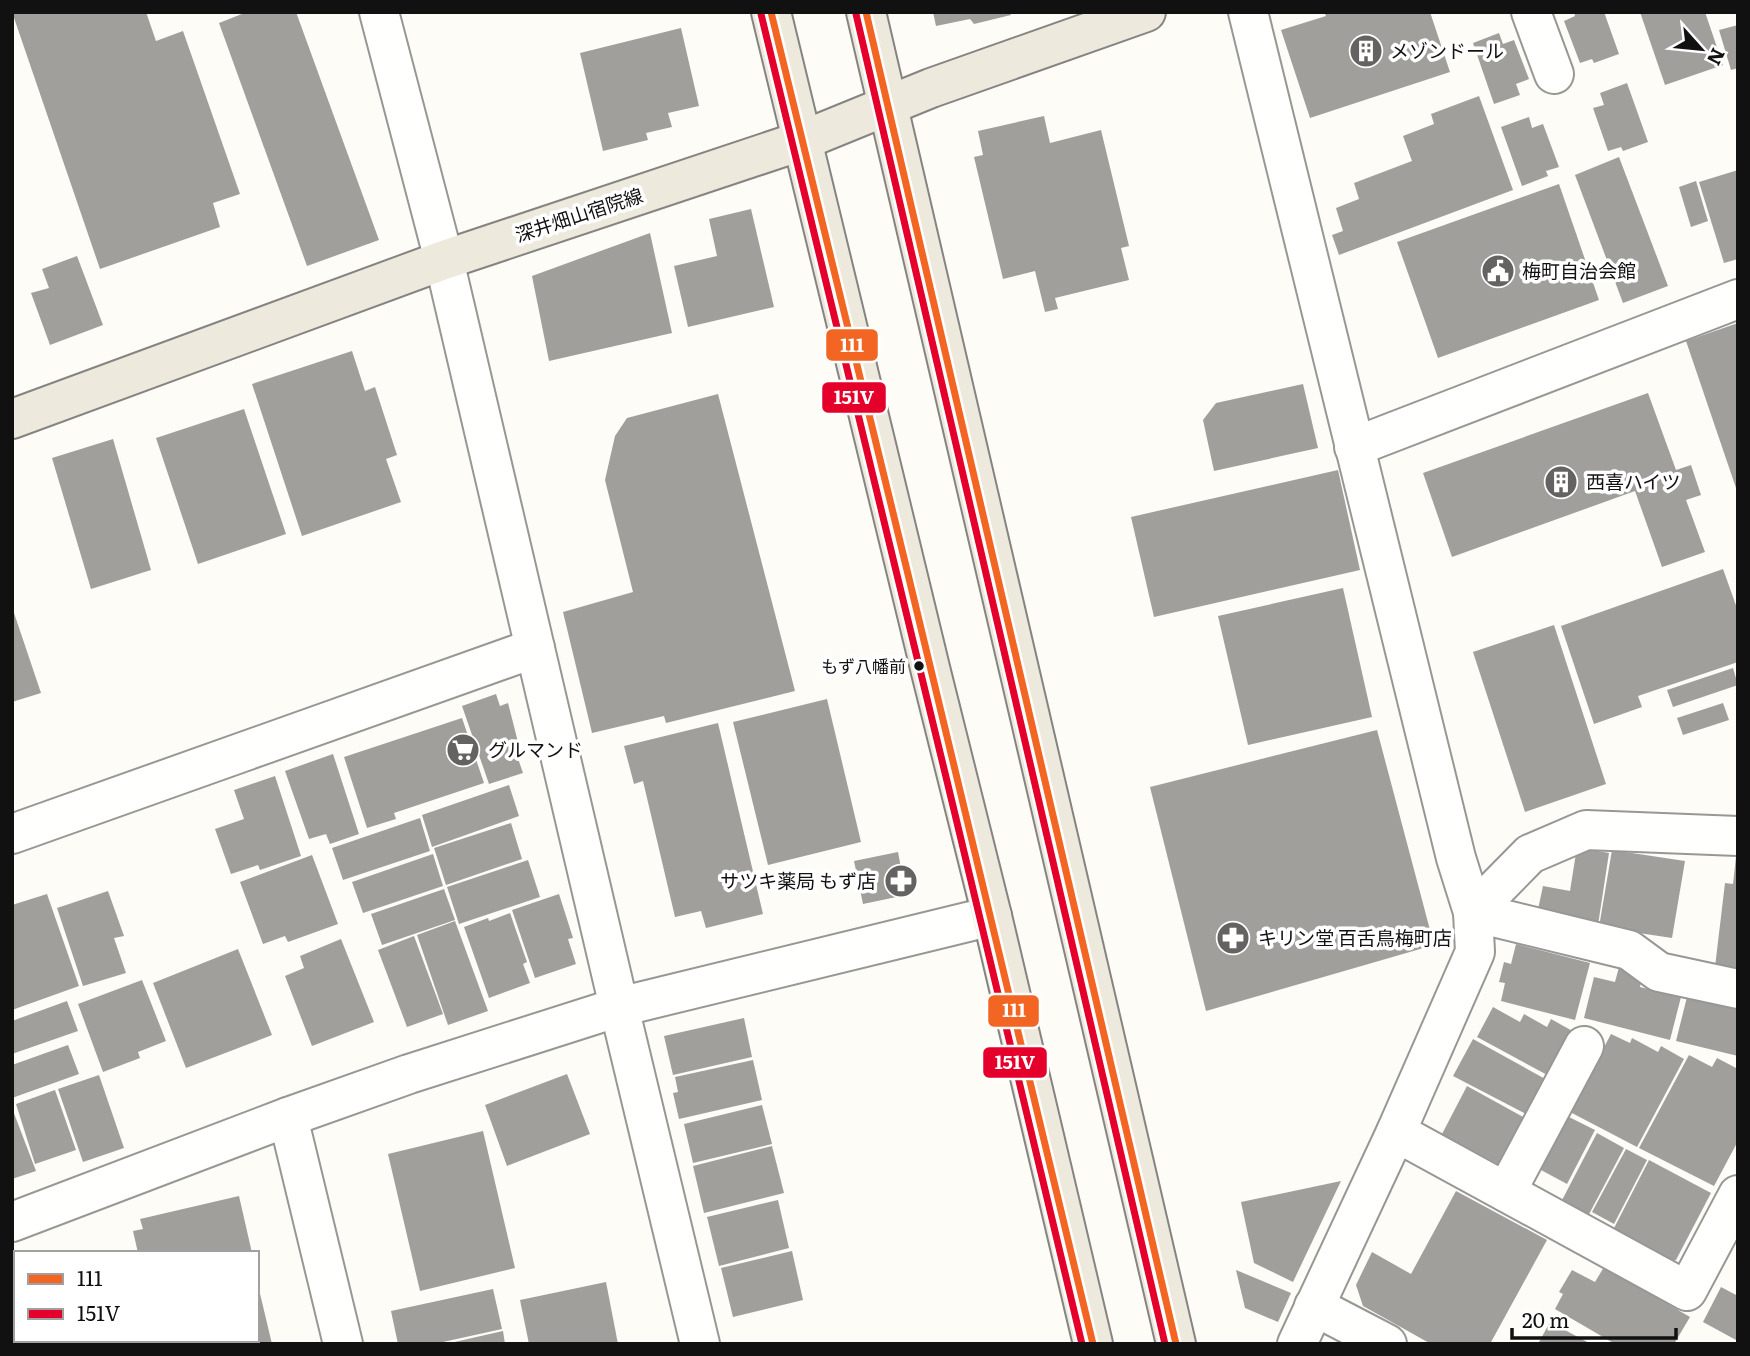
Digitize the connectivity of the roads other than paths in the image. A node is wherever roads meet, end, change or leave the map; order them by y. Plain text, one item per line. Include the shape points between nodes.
1 (379, 12) edge
2 (771, 12) edge
3 (866, 12) edge
4 (1146, 12) edge
5 (1248, 12) edge
6 (1531, 12) edge
7 (1554, 74) dead end
8 (888, 104) junction
9 (801, 141) junction
10 (444, 260) junction
11 (1738, 299) edge
12 (12, 419) edge
13 (1354, 447) junction
14 (534, 648) junction
15 (12, 834) edge
16 (1738, 836) edge
17 (1473, 912) junction
18 (992, 916) junction
19 (1738, 989) edge
20 (619, 1006) junction
21 (1584, 1046) dead end
22 (288, 1117) junction
23 (1396, 1132) junction
24 (1506, 1192) junction
25 (1738, 1195) edge
26 (12, 1222) edge
27 (1314, 1306) junction
28 (344, 1344) edge
29 (700, 1344) edge
30 (1093, 1344) edge
31 (1177, 1344) edge
32 (1297, 1344) edge
33 (1387, 1344) edge

1 - 10 street
2 - 9 main road
3 - 8 main road
4 - 8 main road, 深井畑山宿院線
5 - 13 street
6 - 7 street
8 - 9 main road, 深井畑山宿院線
8 - 31 main road
9 - 10 main road, 深井畑山宿院線
9 - 18 main road
10 - 12 main road, 深井畑山宿院線
10 - 14 street
11 - 13 street
13 - 17 street
14 - 15 street
14 - 20 street
16 - 17 street via 1586,830 1530,854
17 - 19 street via 1629,950 1659,972
17 - 23 street via 1475,952
18 - 20 street
18 - 30 main road
20 - 22 street
20 - 29 street
21 - 24 street
22 - 26 street
22 - 28 street
23 - 24 street
23 - 27 street
24 - 25 street via 1687,1291
27 - 32 street
27 - 33 street

